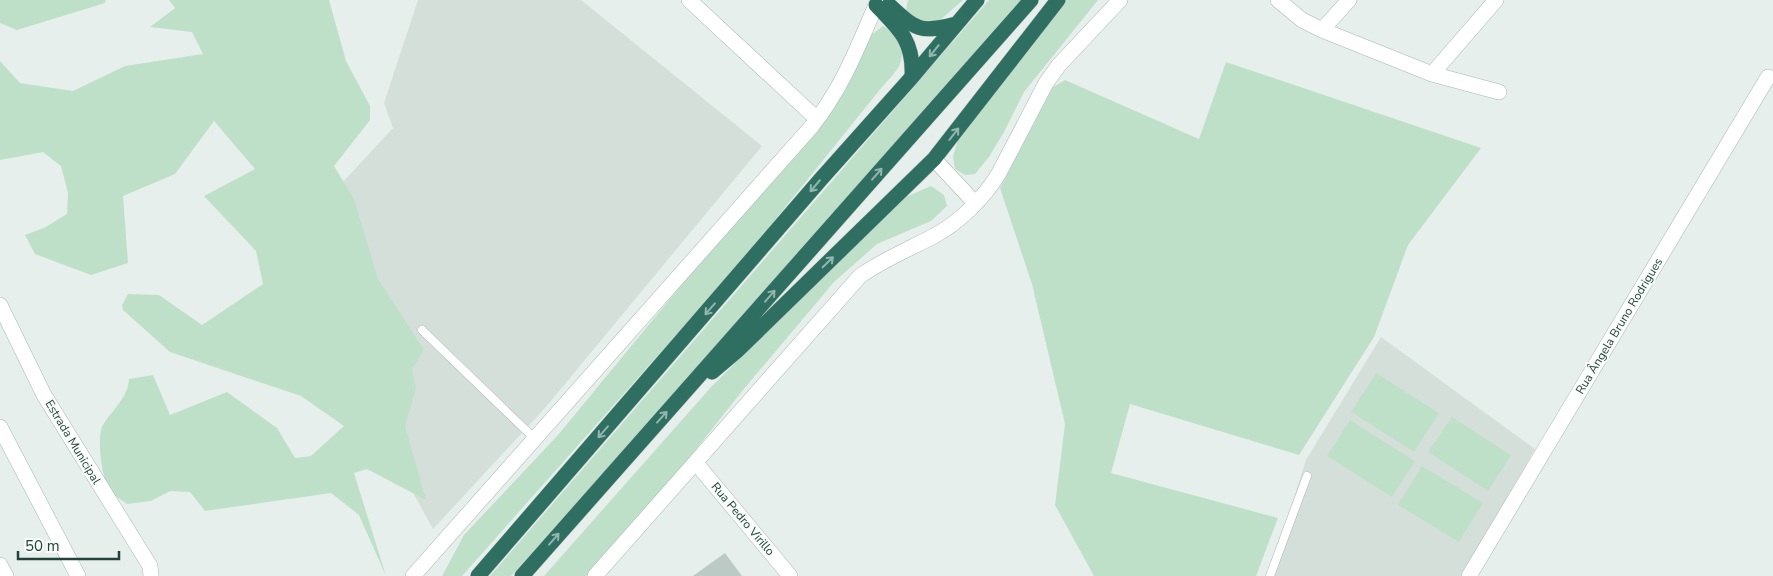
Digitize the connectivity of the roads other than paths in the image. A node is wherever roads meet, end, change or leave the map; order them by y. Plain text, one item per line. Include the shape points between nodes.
1 (689, 0) edge
2 (977, 0) edge
3 (1031, 0) edge
4 (1058, 0) edge
5 (1120, 0) edge
6 (1278, 0) edge
7 (1349, 0) edge
8 (1496, 0) edge
9 (881, 2) edge
10 (956, 24) junction
11 (1322, 30) junction
12 (1432, 74) junction
13 (912, 77) junction
14 (1768, 77) dead end
15 (1499, 92) dead end
16 (817, 119) junction
17 (934, 159) junction
18 (974, 203) junction
19 (0, 305) edge
20 (422, 330) dead end
21 (676, 402) junction
22 (0, 427) edge
23 (535, 439) junction
24 (696, 463) junction
25 (1307, 476) dead end
26 (0, 565) edge
27 (6, 576) edge
28 (78, 576) edge
29 (151, 576) edge
30 (413, 576) edge
31 (478, 576) edge
32 (522, 576) edge
33 (595, 576) edge
34 (790, 576) edge
35 (1270, 576) edge
36 (1470, 576) edge

1 - 16 street
2 - 10 highway
21 -> 3 highway
17 -> 4 highway
5 - 18 street via 1046,83 995,180
6 - 11 street via 1302,20
7 - 11 street
8 - 12 street
9 - 10 highway via 916,27 934,30
9 - 13 highway via 907,42 913,58
9 - 16 street via 843,82
10 -> 13 highway
11 - 12 street
12 - 15 street
13 -> 31 highway
14 - 36 street, Rua Ângela Bruno Rodrigues
16 - 23 street
17 - 18 street
21 -> 17 highway via 738,350
18 - 24 street via 934,237 888,258 860,276
19 - 29 street, Estrada Municipal via 44,395 150,566
20 - 23 lane
32 -> 21 highway
22 - 28 street
23 - 30 street
24 - 33 street
24 - 34 street, Rua Pedro Virillo
25 - 35 lane
26 - 27 street

